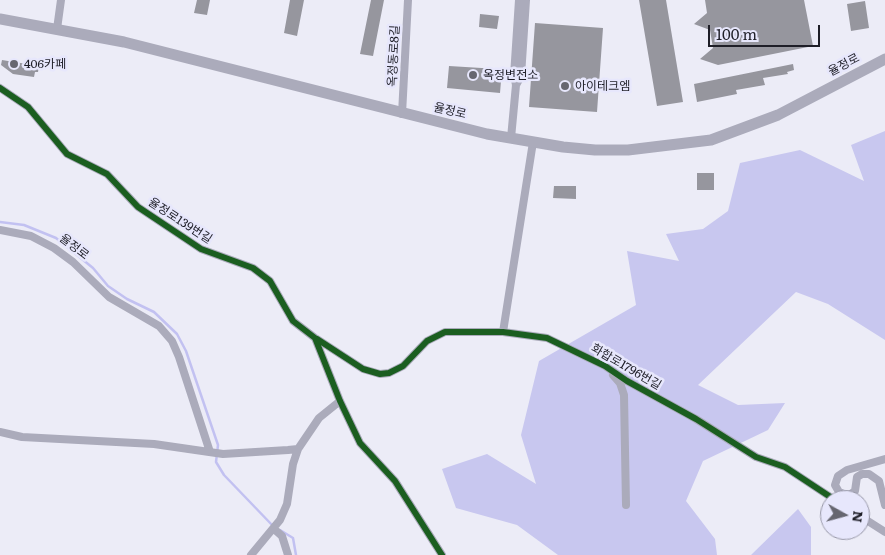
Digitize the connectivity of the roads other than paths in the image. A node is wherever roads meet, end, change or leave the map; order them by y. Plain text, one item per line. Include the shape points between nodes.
1 (61, 0) edge
2 (408, 0) edge
3 (519, 0) edge
4 (526, 0) edge
5 (0, 19) edge
6 (57, 29) junction
7 (885, 59) edge
8 (516, 86) junction
9 (0, 88) edge
10 (402, 114) junction
11 (512, 138) junction
12 (533, 142) junction
13 (0, 230) edge
14 (503, 332) junction
15 (317, 339) dead end
16 (605, 366) junction
17 (340, 401) junction
18 (0, 432) edge
19 (298, 449) junction
20 (211, 452) junction
21 (885, 459) edge
22 (875, 461) junction
23 (882, 485) edge
24 (820, 490) edge
25 (884, 496) edge
26 (626, 505) dead end
27 (885, 505) edge
28 (870, 522) edge
29 (274, 529) junction
30 (885, 532) edge
31 (250, 555) edge
32 (288, 555) edge
33 (442, 555) edge

1 - 6 street
2 - 10 street, 옥정동로8길
3 - 8 street
4 - 8 street via 521,76
5 - 6 main road, 율정로
6 - 10 main road, 율정로 via 124,42
7 - 12 main road, 율정로 via 784,112 710,140 628,150
8 - 11 street
9 - 17 street, 율정로139번길 via 28,107 67,154 106,174 138,207 201,249 262,274 275,289 293,321 315,338
10 - 11 main road, 율정로
11 - 12 main road, 율정로
12 - 14 street
13 - 20 street, 율정로 via 24,234 54,248 109,297 159,326 172,341 179,357
14 - 15 street, 화합로1796번길 via 445,332 427,341 403,366 380,374 363,369
14 - 16 street, 화합로1796번길 via 547,338
16 - 24 street, 화합로1796번길 via 756,457 785,467
16 - 26 street, 화합로1796번길 via 620,383 624,395
17 - 19 street via 319,418
17 - 33 street, 율정로139번길 via 360,444 395,481
18 - 20 street via 22,437 154,444
19 - 20 street
19 - 29 street via 292,464 287,504
21 - 22 street
22 - 23 street
22 - 23 street via 847,470 836,479 836,488 848,496 855,490 856,479 869,474
23 - 25 street
25 - 27 street
28 - 30 street
29 - 31 street
29 - 32 street via 282,536

